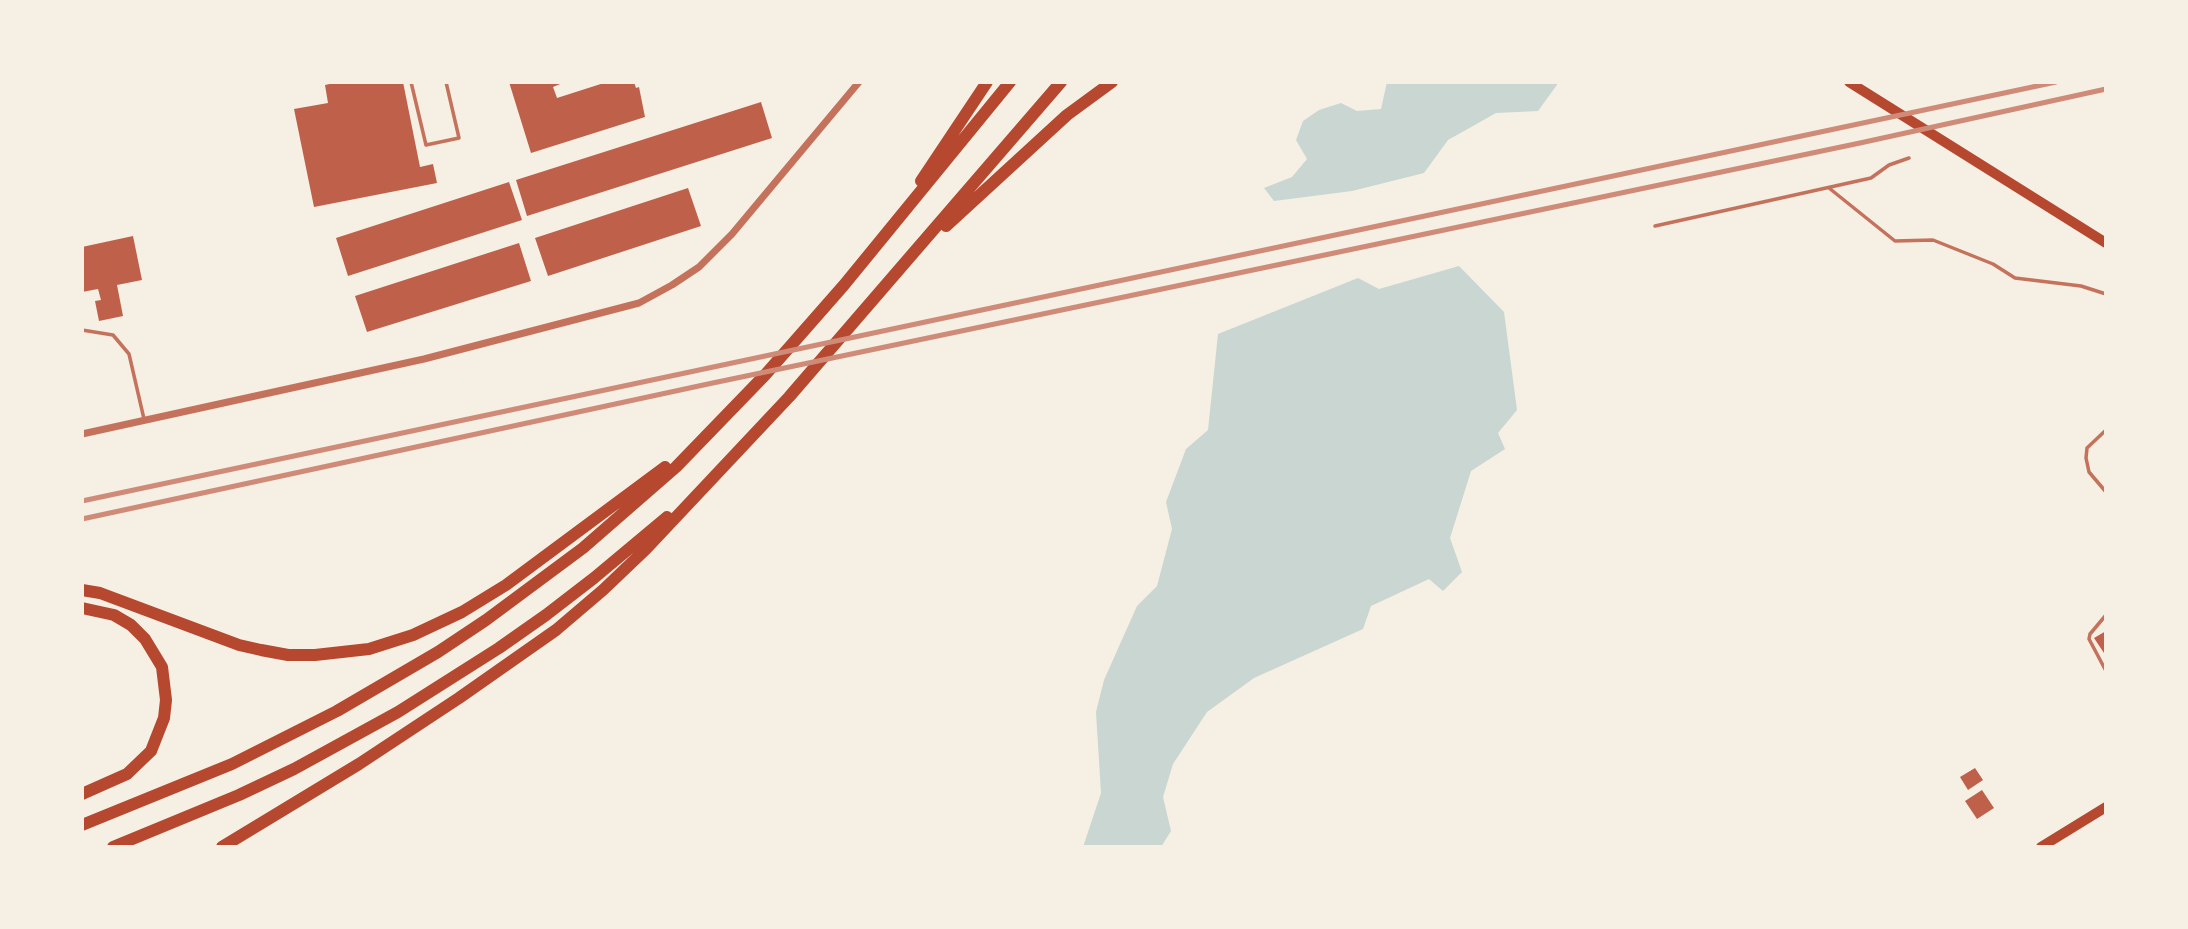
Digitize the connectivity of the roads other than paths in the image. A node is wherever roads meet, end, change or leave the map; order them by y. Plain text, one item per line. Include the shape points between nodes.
1 (411, 82) edge
2 (446, 82) edge
3 (859, 82) edge
4 (987, 82) edge
5 (1010, 82) edge
6 (1061, 82) edge
7 (1112, 82) edge
8 (1849, 82) edge
9 (1909, 158) dead end
10 (1829, 188) junction
11 (1655, 226) dead end
12 (887, 232) junction
13 (2106, 243) edge
14 (909, 259) junction
15 (2106, 294) edge
16 (82, 330) edge
17 (144, 421) junction
18 (765, 422) junction
19 (2106, 430) edge
20 (710, 433) junction
21 (82, 434) edge
22 (2106, 492) edge
23 (82, 590) edge
24 (82, 608) edge
25 (2106, 615) edge
26 (2106, 671) edge
27 (82, 794) edge
28 (2106, 807) edge
29 (82, 825) edge
30 (113, 847) edge
31 (222, 847) edge
32 (2041, 847) edge

1 - 2 lane via 426,145 459,138
3 - 17 street via 716,250 699,267 639,303 424,359
4 - 12 highway
5 - 12 highway
6 - 14 highway
7 - 14 highway via 1067,115
8 - 13 main road
9 - 10 lane via 1871,178
10 - 11 lane
10 - 15 lane via 1895,241 1933,240 2015,278 2081,286
12 - 20 highway
14 - 18 highway
16 - 17 lane via 113,335 129,354
17 - 21 street
18 - 30 highway via 686,500 603,571 458,675 293,769
18 - 31 highway via 646,549 556,630 410,732
19 - 22 lane via 2087,447 2086,458 2089,472
20 - 23 highway via 506,585 413,635 369,649 315,655 261,650
20 - 29 highway via 583,548 438,652 285,739
24 - 27 highway via 114,615 145,639 162,667 166,700 150,751 127,774
25 - 26 lane via 2089,639
28 - 32 main road

